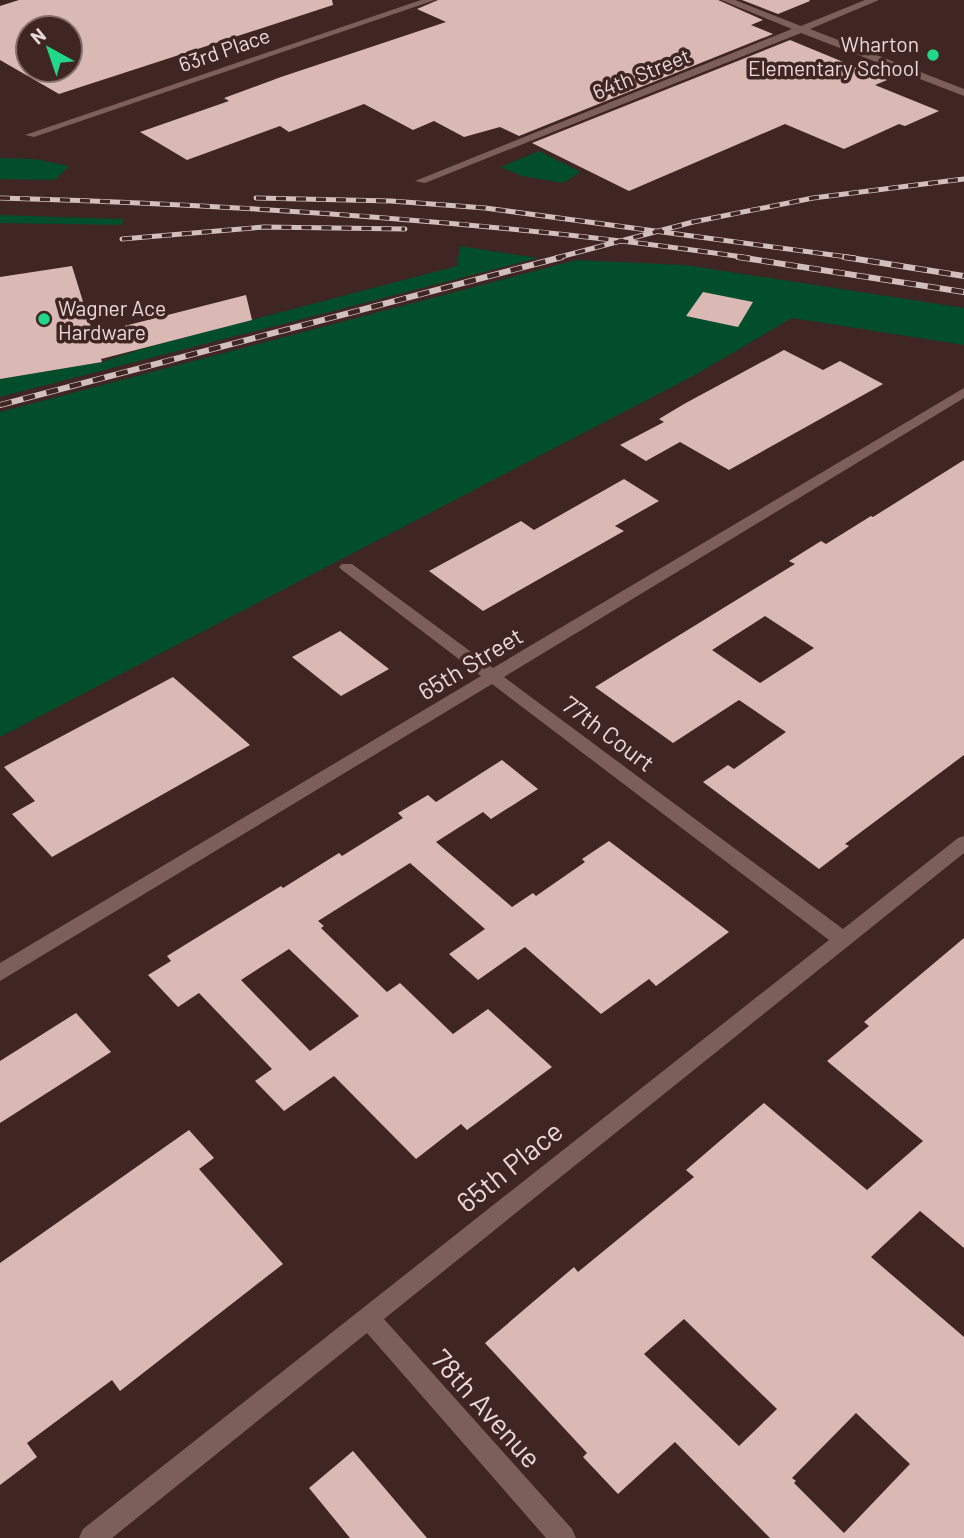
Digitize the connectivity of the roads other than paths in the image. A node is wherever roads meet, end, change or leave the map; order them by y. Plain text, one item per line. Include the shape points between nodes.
1 (430, 0) edge
2 (726, 0) edge
3 (874, 0) edge
4 (801, 29) junction
5 (964, 93) edge
6 (30, 135) dead end
7 (421, 181) dead end
8 (964, 392) edge
9 (347, 567) dead end
10 (495, 677) junction
11 (964, 843) edge
12 (842, 939) junction
13 (0, 973) edge
14 (367, 1317) junction
15 (92, 1538) edge
16 (563, 1538) edge

1 - 6 street, 63rd Place
2 - 4 street
3 - 4 street, 64th Street
4 - 5 street
4 - 7 street, 64th Street
8 - 10 street, 65th Street
9 - 10 street, 77th Court
10 - 12 street, 77th Court
10 - 13 street, 65th Street
11 - 12 street, 65th Place
12 - 14 street, 65th Place
14 - 15 street, 65th Place
14 - 16 street, 78th Avenue

